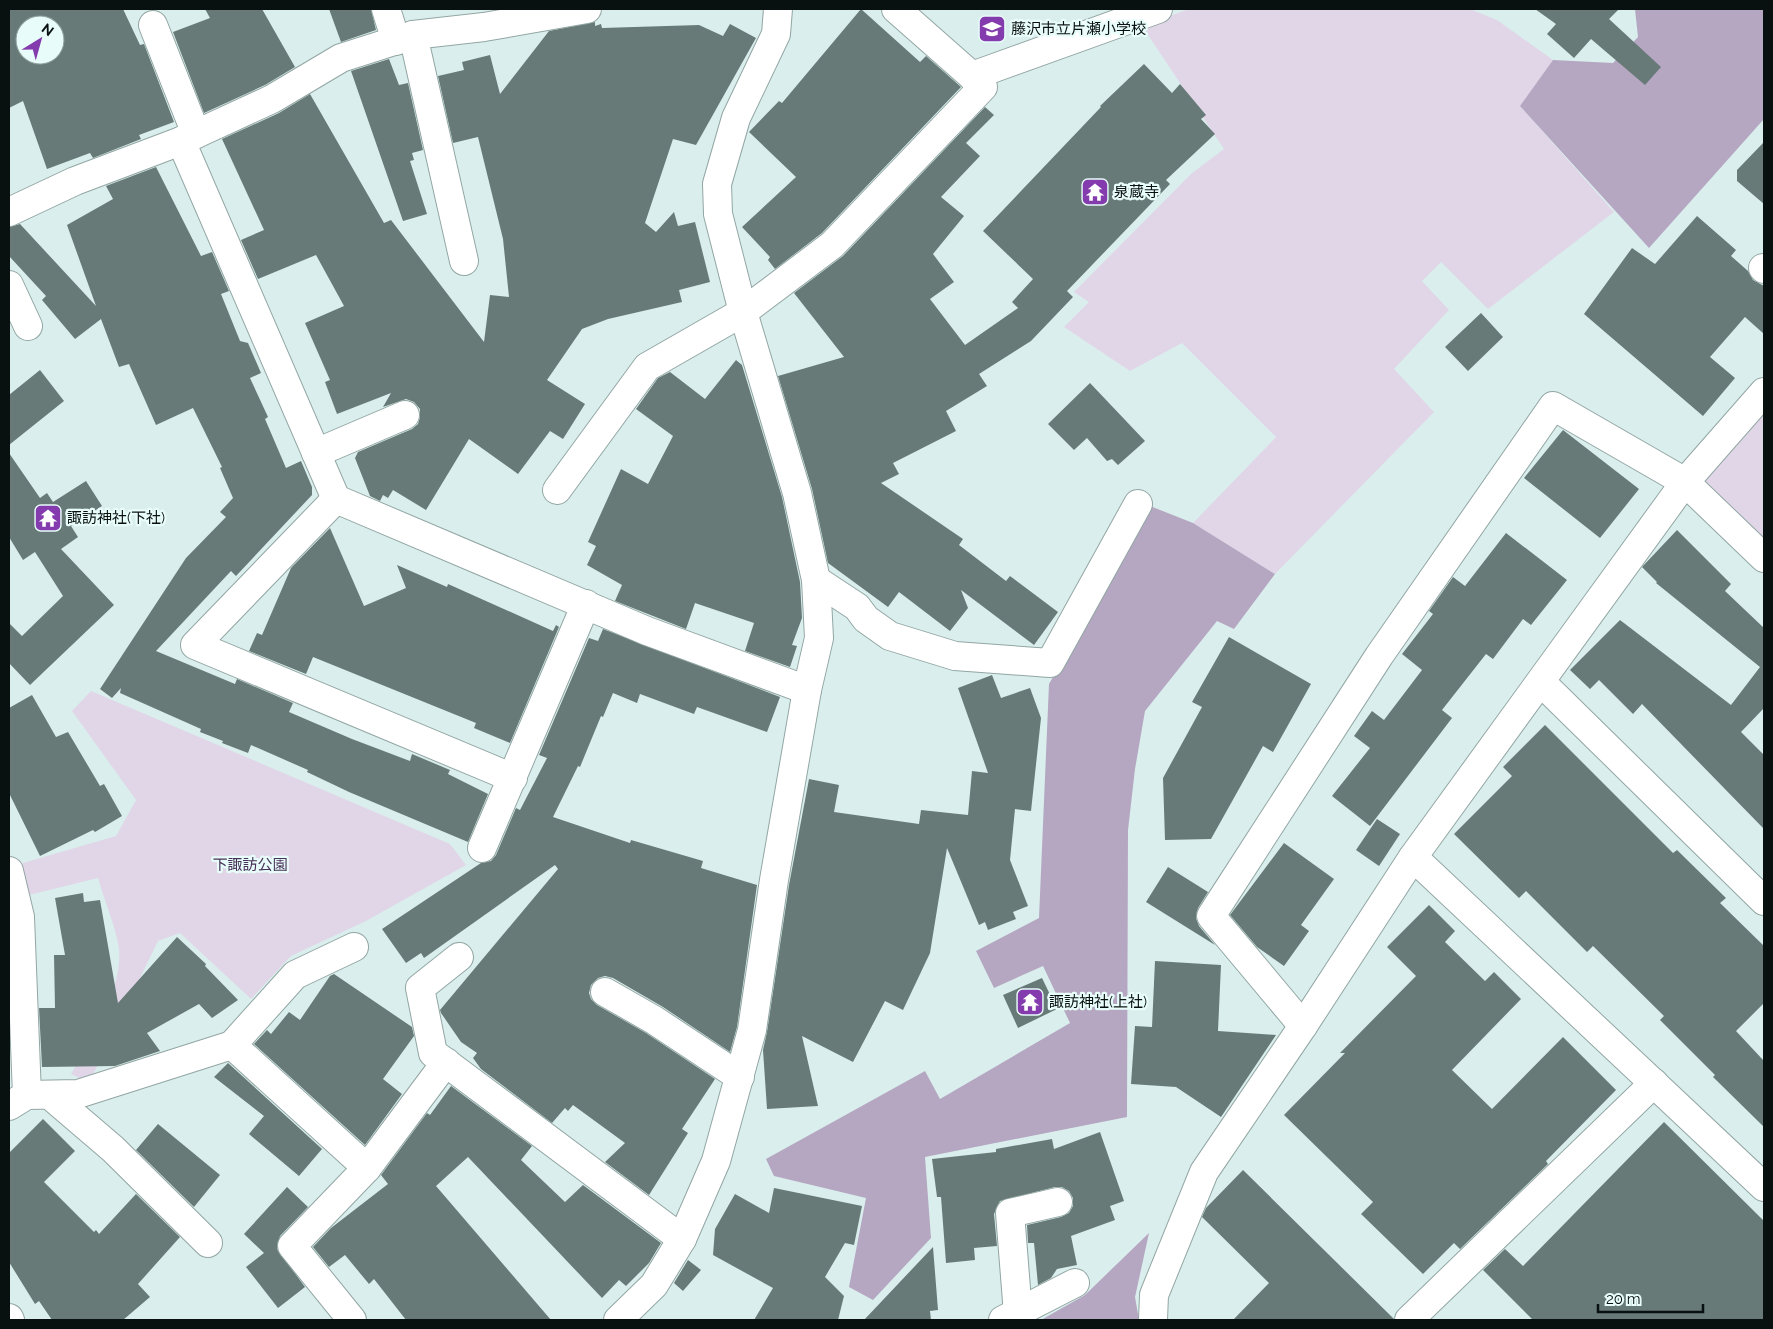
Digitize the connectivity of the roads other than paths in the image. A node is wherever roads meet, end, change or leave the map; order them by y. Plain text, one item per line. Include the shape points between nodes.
1 (386, 9) edge
2 (587, 9) edge
3 (778, 9) edge
4 (896, 9) edge
5 (1158, 9) edge
6 (153, 25) dead end
7 (405, 38) junction
8 (972, 76) junction
9 (188, 137) junction
10 (9, 212) edge
11 (464, 261) dead end
12 (9, 285) edge
13 (743, 312) junction
14 (28, 326) dead end
15 (1764, 392) edge
16 (405, 415) dead end
17 (316, 453) junction
18 (1685, 482) junction
19 (556, 490) dead end
20 (336, 499) junction
21 (1138, 504) dead end
22 (1764, 558) edge
23 (816, 580) junction
24 (586, 604) junction
25 (1541, 682) junction
26 (807, 690) junction
27 (513, 778) junction
28 (482, 848) dead end
29 (1413, 858) junction
30 (9, 871) edge
31 (1764, 901) edge
32 (354, 947) dead end
33 (459, 957) dead end
34 (605, 992) dead end
35 (1303, 1026) junction
36 (232, 1045) junction
37 (446, 1062) junction
38 (740, 1077) junction
39 (1654, 1083) junction
40 (29, 1099) edge
41 (367, 1168) junction
42 (1764, 1186) edge
43 (1058, 1202) dead end
44 (682, 1239) junction
45 (208, 1243) dead end
46 (1075, 1283) dead end
47 (1011, 1317) edge
48 (352, 1320) edge
49 (618, 1320) edge
50 (1153, 1320) edge
51 (1409, 1320) edge

1 - 7 street
2 - 7 street
3 - 13 street via 776,34 736,118 717,184 718,214
4 - 8 street
5 - 8 street
6 - 9 street
7 - 9 street via 341,58 272,99
7 - 11 street
8 - 13 street via 983,87 832,244
9 - 10 street via 75,181
9 - 17 street
12 - 14 street
13 - 19 street via 647,367
13 - 23 street via 797,493
15 - 18 street
16 - 17 street
17 - 20 street
18 - 22 street
18 - 25 street
18 - 35 street via 1553,406 1379,656 1211,916
20 - 24 street
20 - 27 street via 195,645
21 - 23 street via 1050,664 956,656 890,636
23 - 26 street via 819,638
24 - 26 street via 647,631
24 - 27 street
25 - 29 street
25 - 31 street
26 - 38 street via 772,890 752,1030
27 - 28 street
29 - 35 street
29 - 39 street
30 - 40 street via 20,917
32 - 36 street via 295,975
33 - 37 street via 420,988 433,1053
34 - 38 street
35 - 50 street via 1204,1172 1154,1295
36 - 40 street via 78,1094
36 - 41 street
37 - 41 street
37 - 44 street
38 - 44 street via 716,1162
39 - 42 street
39 - 51 street
40 - 45 street via 113,1149
41 - 48 street via 292,1246
43 - 47 street via 1010,1213
44 - 49 street via 654,1285
46 - 47 street

